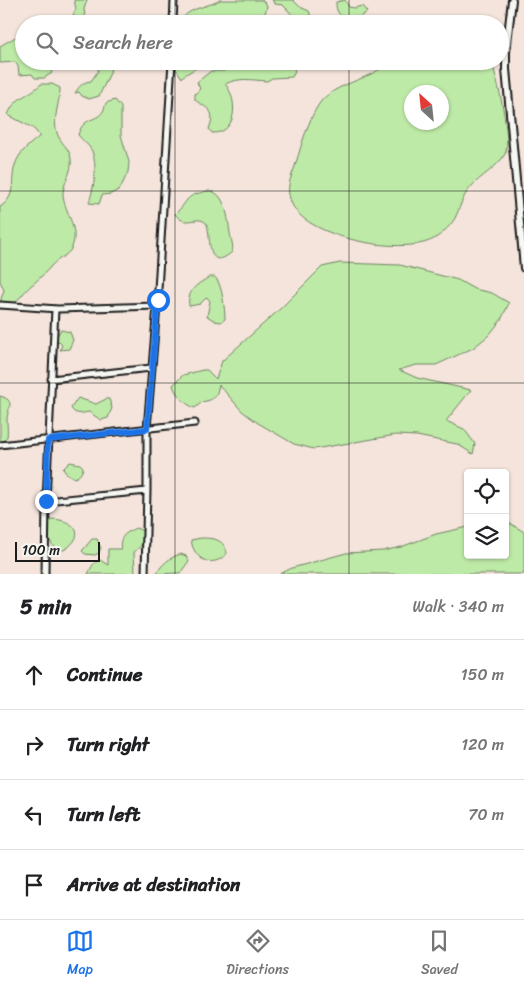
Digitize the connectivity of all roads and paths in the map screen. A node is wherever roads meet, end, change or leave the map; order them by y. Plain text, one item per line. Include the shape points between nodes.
1 (174, 0) edge
2 (512, 0) edge
3 (173, 15) edge
4 (509, 26) edge
5 (171, 70) edge
6 (506, 70) edge
7 (523, 242) edge
8 (524, 268) edge
9 (0, 305) edge
10 (157, 306) junction
11 (54, 309) junction
12 (151, 368) junction
13 (51, 379) junction
14 (195, 423) dead end
15 (147, 429) junction
16 (48, 440) junction
17 (0, 444) edge
18 (147, 491) junction
19 (46, 501) junction
20 (45, 574) edge
21 (145, 574) edge

1 - 3 street
2 - 4 street
5 - 10 street
6 - 7 street
7 - 8 street
9 - 11 street
10 - 11 street
10 - 12 street
11 - 13 street
12 - 13 street
12 - 15 street
13 - 16 street
14 - 15 street
15 - 16 street
15 - 18 street
16 - 17 street
16 - 19 street
18 - 19 street
18 - 21 street
19 - 20 street

